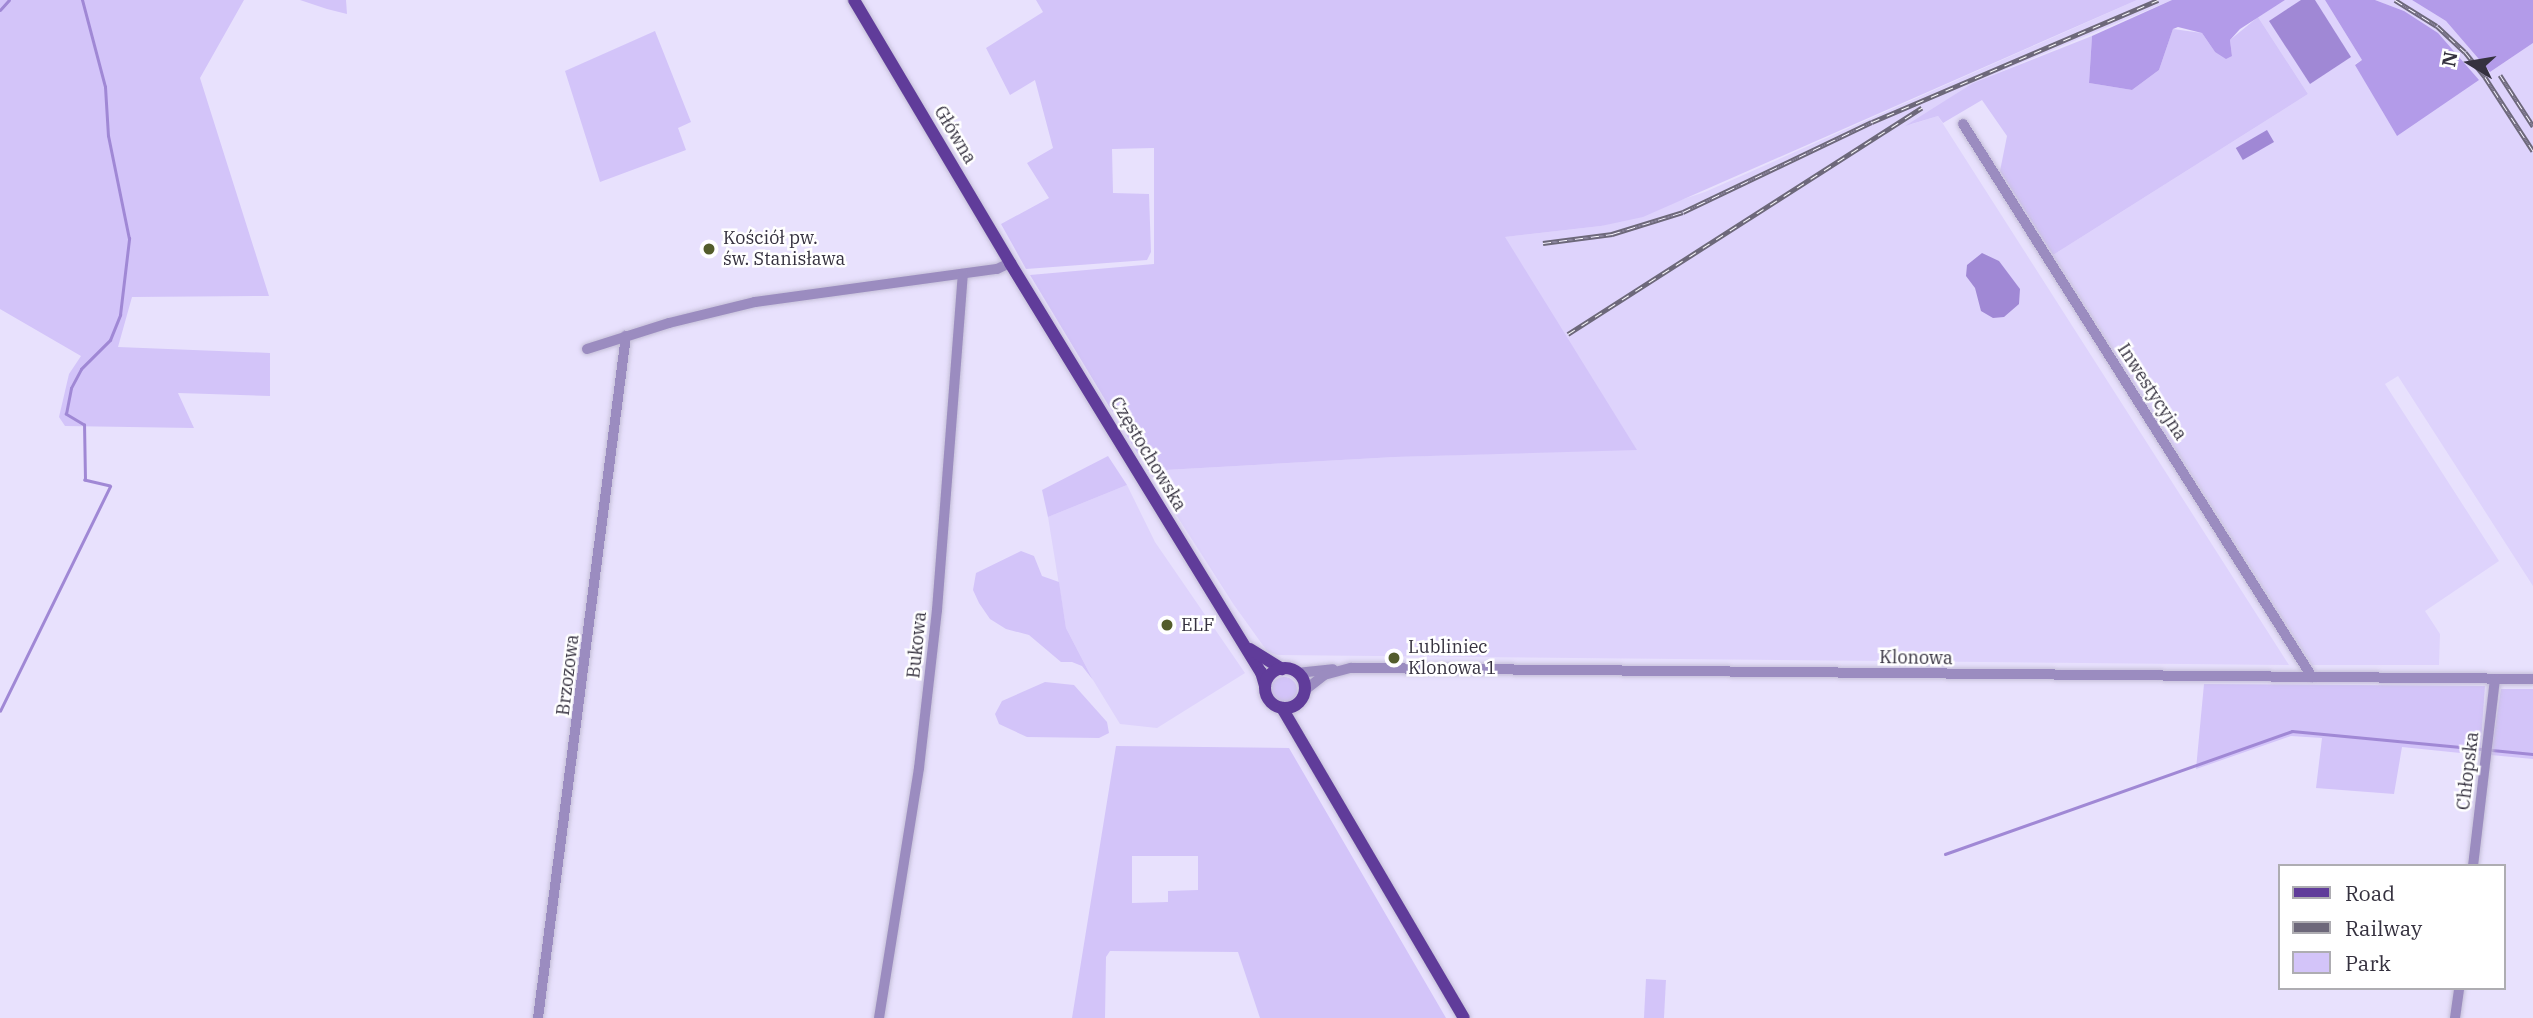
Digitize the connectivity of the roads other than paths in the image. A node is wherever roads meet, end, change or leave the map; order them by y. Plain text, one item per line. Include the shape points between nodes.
1 (854, 0) edge
2 (1963, 124) dead end
3 (1010, 263) junction
4 (963, 274) junction
5 (1026, 288) joint
6 (626, 336) junction
7 (587, 349) dead end
8 (1239, 640) junction
9 (1351, 668) junction
10 (1282, 669) junction
11 (1297, 673) junction
12 (2312, 677) junction
13 (2495, 679) junction
14 (2533, 680) edge
15 (1265, 686) junction
16 (1305, 690) junction
17 (1296, 705) junction
18 (1282, 708) junction
19 (1310, 758) junction
20 (2473, 864) edge
21 (2459, 990) edge
22 (538, 1018) edge
23 (879, 1018) edge
24 (1464, 1018) edge
25 (2455, 1018) edge

1 - 3 main road, Główna
2 - 12 street, Inwestycyjna
3 - 4 street via 1000,269
3 - 5 main road, Główna
4 - 6 street via 768,299
4 - 23 street, Bukowa via 919,768
5 - 8 main road, Częstochowska
6 - 7 street
6 - 22 street, Brzozowa
8 - 10 main road, Częstochowska
8 - 15 main road, Częstochowska
9 - 11 street
9 - 12 street, Klonowa
9 - 16 street, Klonowa via 1324,675
10 - 11 main road
10 - 15 main road via 1270,675
11 - 16 main road
12 - 13 street, Klonowa
13 - 14 street, Klonowa
13 - 20 street, Chłopska
15 - 18 main road via 1268,698
16 - 17 main road
17 - 18 main road
17 - 19 main road
18 - 19 main road
19 - 24 main road
21 - 25 street

